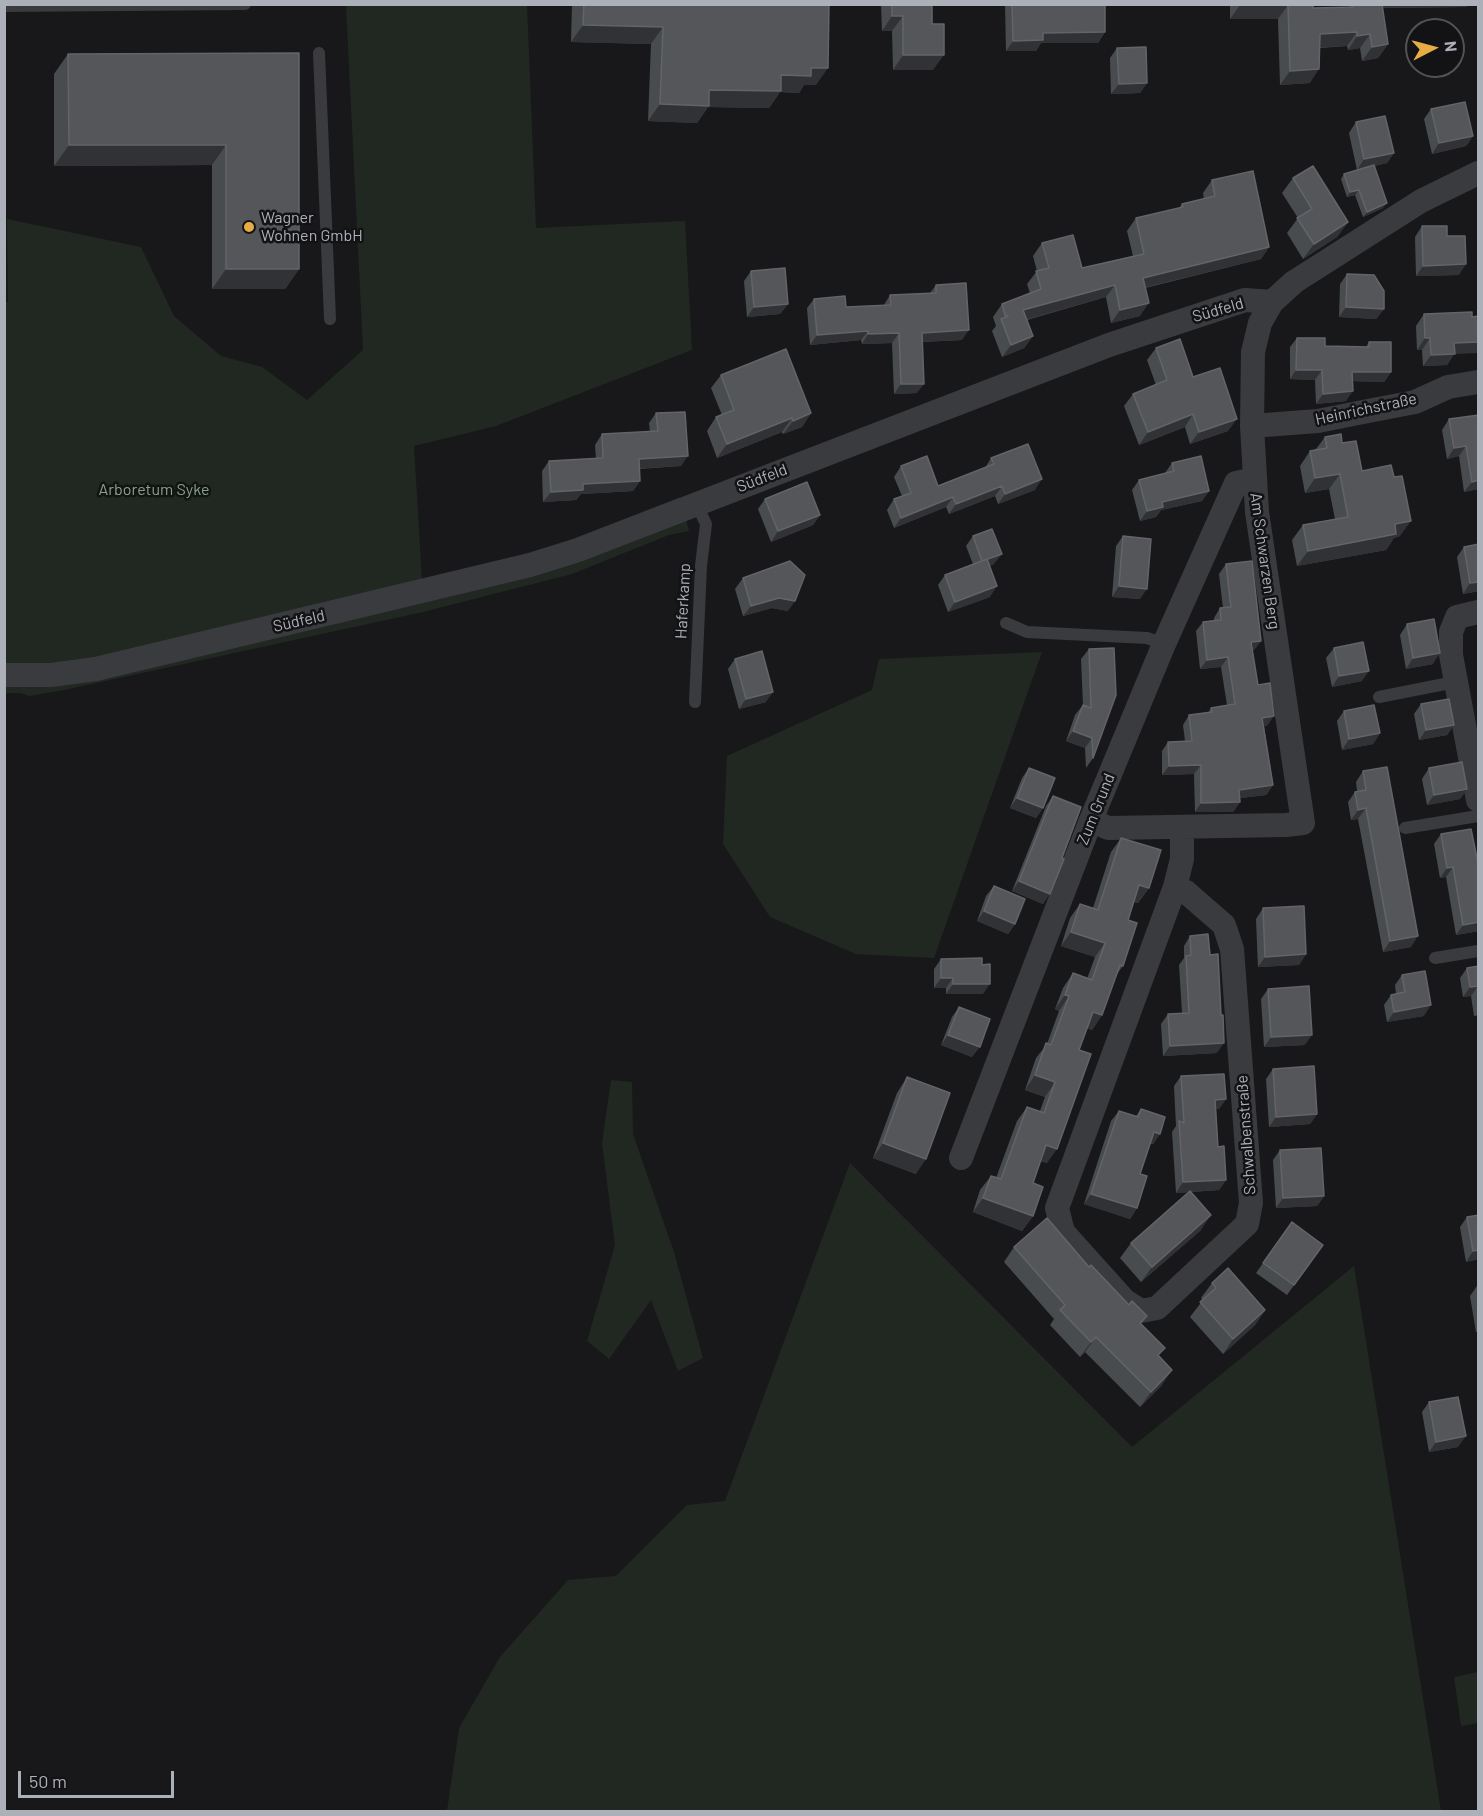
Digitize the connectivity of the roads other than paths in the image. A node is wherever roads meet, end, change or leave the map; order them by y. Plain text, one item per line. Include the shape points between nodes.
1 (245, 4) edge
2 (4, 6) edge
3 (319, 53) dead end
4 (1479, 173) edge
5 (1272, 302) junction
6 (330, 319) dead end
7 (1479, 382) edge
8 (1252, 426) junction
9 (1255, 479) junction
10 (696, 503) junction
11 (1479, 612) edge
12 (1006, 623) dead end
13 (1164, 644) junction
14 (4, 675) edge
15 (1455, 682) junction
16 (1379, 697) dead end
17 (695, 702) dead end
18 (1473, 741) edge
19 (1479, 800) edge
20 (1479, 816) edge
21 (1091, 820) junction
22 (1182, 827) junction
23 (1405, 828) dead end
24 (1175, 887) junction
25 (1479, 951) edge
26 (1435, 958) dead end
27 (961, 1158) dead end

1 - 2 lane
3 - 6 lane
4 - 5 street via 1386,222 1294,282
5 - 8 street, Am Schwarzen Berg via 1260,323 1253,352
5 - 10 street, Südfeld via 1245,300 1109,345
7 - 8 street, Heinrichstraße via 1448,387 1415,402 1317,420
8 - 9 street, Am Schwarzen Berg
9 - 13 street, Zum Grund via 1236,483
9 - 22 street, Am Schwarzen Berg via 1303,823
10 - 14 street, Südfeld via 578,550 472,580 96,669 51,675
10 - 17 lane, Haferkamp via 706,524
11 - 15 street via 1457,617 1451,632
12 - 13 lane via 1027,632 1147,638
13 - 21 street, Zum Grund
15 - 16 lane
15 - 18 street
18 - 19 street
20 - 23 lane
21 - 22 street via 1108,828
21 - 27 street, Zum Grund
22 - 24 street, Schwalbenstraße via 1182,859
24 - 24 street, Schwalbenstraße via 1057,1208 1063,1232 1125,1300 1141,1311 1157,1308 1247,1224 1251,1203 1232,949 1224,925
25 - 26 lane

